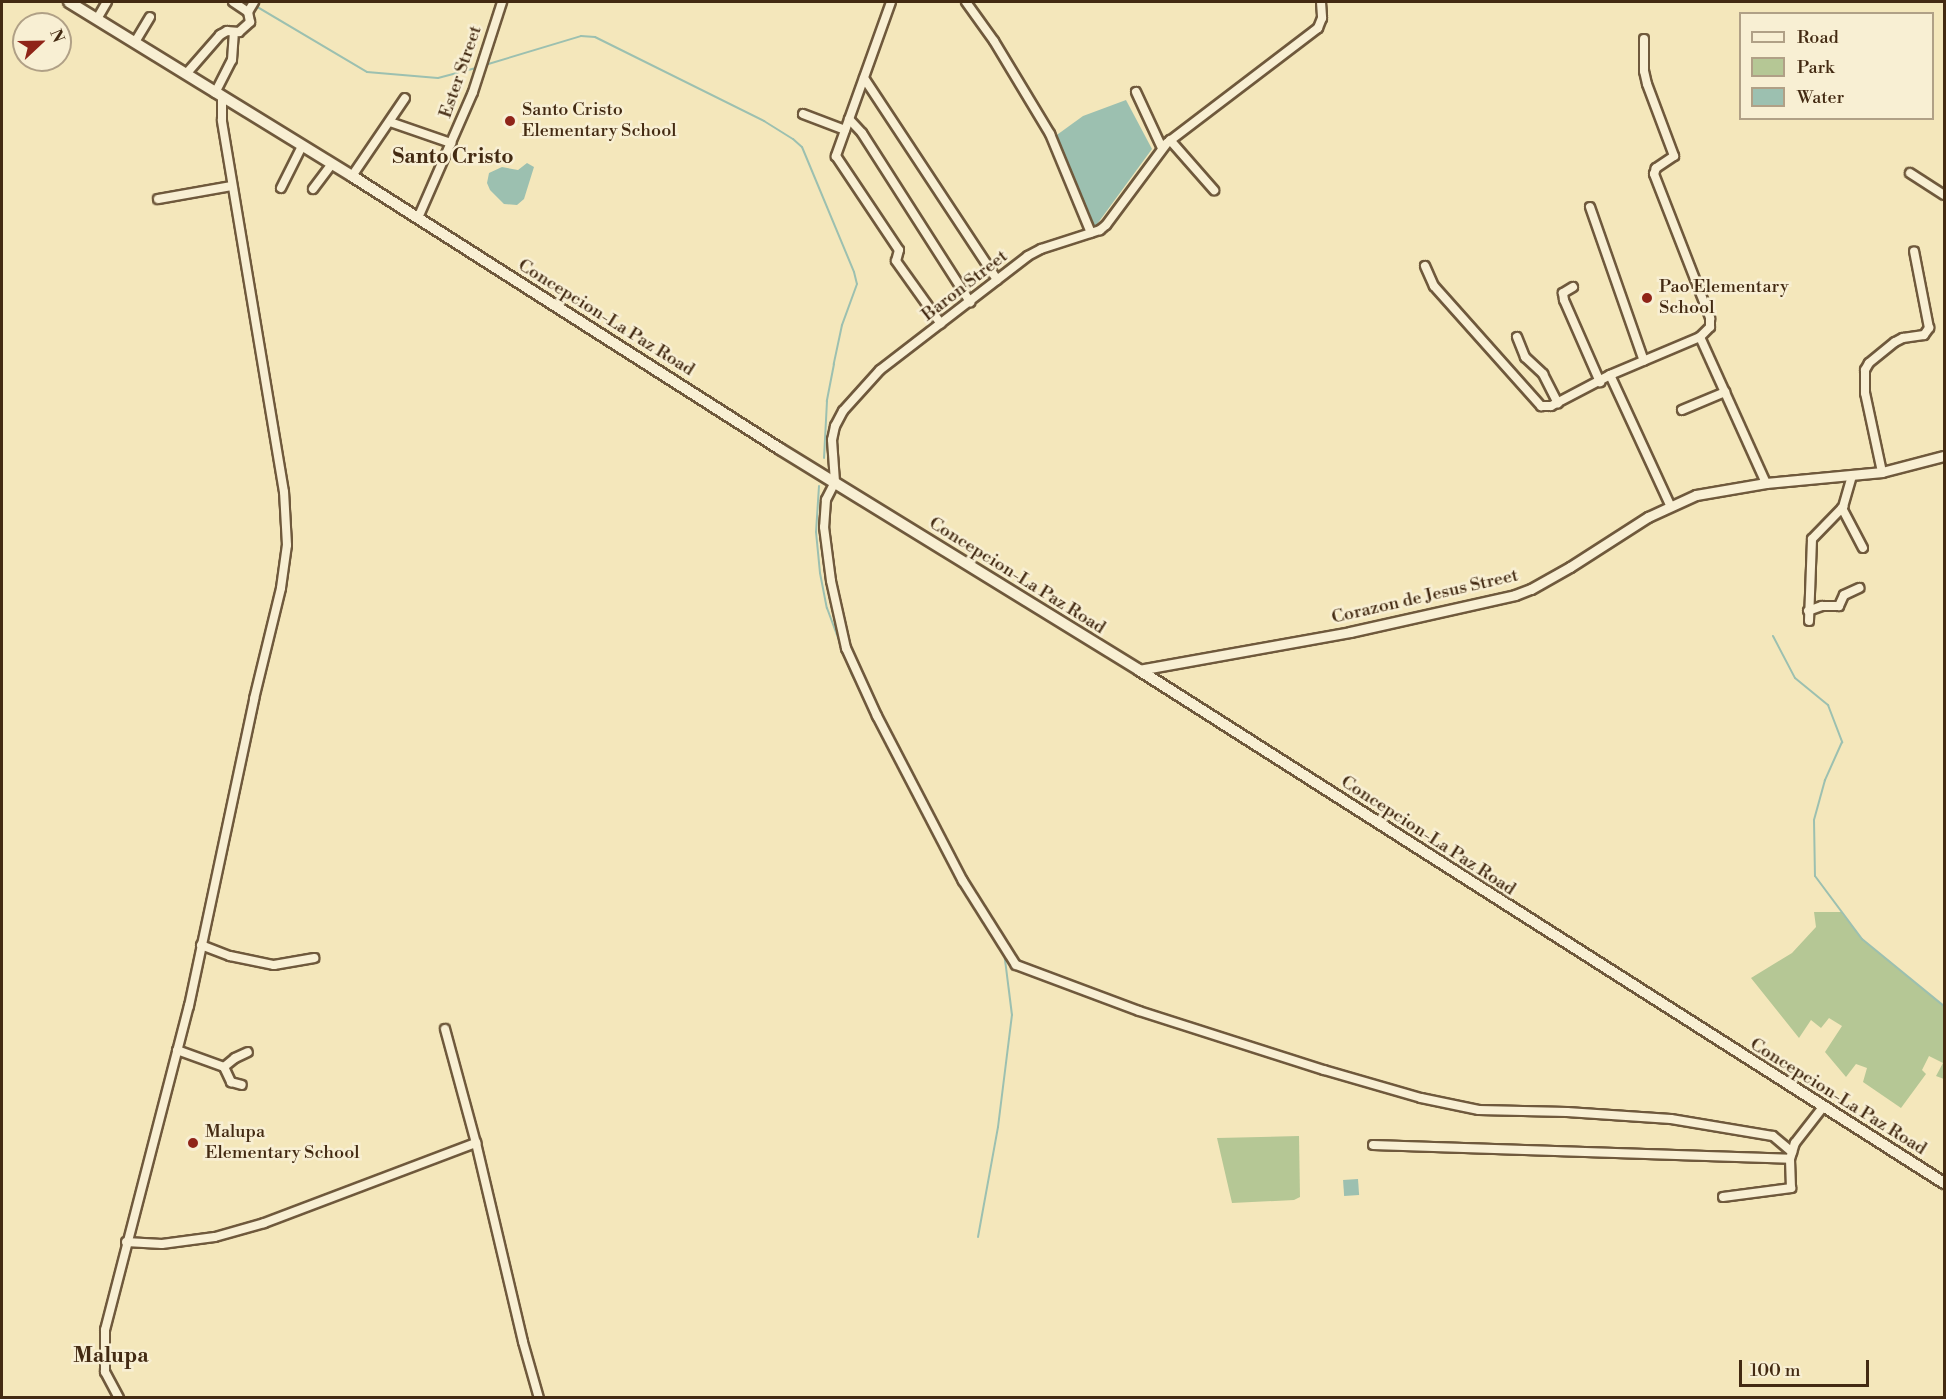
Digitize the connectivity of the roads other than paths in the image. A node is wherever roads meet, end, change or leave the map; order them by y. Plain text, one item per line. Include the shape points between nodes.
1 (69, 2) edge
2 (107, 2) edge
3 (233, 2) edge
4 (502, 2) edge
5 (891, 2) edge
6 (966, 2) edge
7 (1321, 2) edge
8 (251, 7) edge
9 (150, 17) dead end
10 (97, 19) junction
11 (234, 32) junction
12 (1644, 39) dead end
13 (135, 42) junction
14 (186, 74) junction
15 (864, 78) junction
16 (1136, 92) dead end
17 (218, 95) junction
18 (405, 98) dead end
19 (803, 114) dead end
20 (849, 119) junction
21 (390, 122) junction
22 (845, 130) junction
23 (1170, 140) junction
24 (451, 143) junction
25 (302, 146) junction
26 (1162, 148) junction
27 (332, 164) junction
28 (1910, 173) dead end
29 (352, 176) junction
30 (232, 186) junction
31 (280, 188) dead end
32 (313, 189) dead end
33 (1214, 190) dead end
34 (1944, 195) edge
35 (158, 199) dead end
36 (1590, 207) dead end
37 (418, 218) junction
38 (1091, 233) junction
39 (1914, 251) dead end
40 (1425, 266) dead end
41 (997, 280) junction
42 (1573, 287) dead end
43 (970, 302) junction
44 (941, 324) junction
45 (1517, 337) dead end
46 (1700, 337) junction
47 (1644, 361) junction
48 (1610, 375) junction
49 (1600, 381) junction
50 (1725, 392) junction
51 (1558, 403) junction
52 (1683, 410) dead end
53 (1944, 456) edge
54 (1882, 472) junction
55 (1852, 474) junction
56 (835, 482) junction
57 (1766, 483) junction
58 (1670, 505) junction
59 (1842, 508) junction
60 (1863, 548) dead end
61 (1860, 588) dead end
62 (1808, 611) junction
63 (1809, 621) dead end
64 (1139, 670) junction
65 (201, 945) junction
66 (314, 958) dead end
67 (445, 1029) dead end
68 (177, 1050) junction
69 (248, 1052) dead end
70 (224, 1067) junction
71 (242, 1085) dead end
72 (1822, 1107) junction
73 (476, 1143) junction
74 (1373, 1144) dead end
75 (1791, 1156) junction
76 (1944, 1183) edge
77 (1723, 1197) dead end
78 (126, 1242) junction
79 (119, 1398) edge
80 (539, 1398) edge

1 - 10 main road, Concepcion-La Paz Road
2 - 10 street
3 - 8 street
4 - 24 street, Ester Street
5 - 15 street
6 - 38 street via 1050,134
7 - 23 street, Baron Street via 1318,28
8 - 11 street via 250,22
9 - 13 street
10 - 13 main road, Concepcion-La Paz Road
11 - 14 street via 220,35
11 - 17 street via 232,60
12 - 46 street via 1647,84 1674,156 1656,168 1654,174 1710,318 1710,327
13 - 14 main road, Concepcion-La Paz Road
14 - 17 main road, Concepcion-La Paz Road
15 - 20 street
15 - 41 street
16 - 26 street
17 - 25 main road, Concepcion-La Paz Road
17 - 30 street
18 - 21 street
19 - 22 street
20 - 22 street
20 - 43 street via 862,133
21 - 24 street
21 - 29 street
22 - 44 street via 836,156 899,250 896,261
23 - 26 street, Baron Street
23 - 33 street
24 - 37 street, Ester Street
25 - 27 main road, Concepcion-La Paz Road
25 - 31 street
26 - 38 street, Baron Street via 1106,225
27 - 29 main road, Concepcion-La Paz Road
27 - 32 street
28 - 34 street
29 - 37 main road, Concepcion-La Paz Road
30 - 35 street
30 - 65 street via 264,361 288,545
36 - 47 street
37 - 56 main road, Concepcion-La Paz Road
38 - 41 street, Baron Street via 1035,252
39 - 54 street via 1929,328 1924,335 1895,342 1865,370 1865,393
40 - 51 street via 1434,286 1536,403 1547,408
41 - 43 street, Baron Street
42 - 49 street via 1563,296
43 - 44 street, Baron Street
44 - 56 street, Baron Street via 879,370 843,411 832,440
45 - 51 street via 1525,357 1543,374
46 - 47 street
46 - 50 street
47 - 48 street
48 - 49 street
48 - 58 street
49 - 51 street
50 - 52 street
50 - 57 street
53 - 54 street, Corazon de Jesus Street
54 - 55 street, Corazon de Jesus Street
55 - 57 street, Corazon de Jesus Street
55 - 59 street
56 - 64 main road, Concepcion-La Paz Road
56 - 75 street via 826,500 824,527 846,648 963,881 1016,965 1150,1014 1421,1098 1479,1110 1671,1119 1773,1136
57 - 58 street, Corazon de Jesus Street via 1696,495
58 - 64 street, Corazon de Jesus Street via 1515,595 1350,632
59 - 60 street
59 - 62 street via 1812,539
61 - 62 street via 1844,595 1839,606
62 - 63 street
64 - 72 main road, Concepcion-La Paz Road
65 - 66 street via 274,965
65 - 68 street
67 - 73 street
68 - 70 street
68 - 78 street
69 - 70 street
70 - 71 street via 231,1082
72 - 75 street via 1795,1143
72 - 76 main road, Concepcion-La Paz Road
73 - 78 street via 264,1223 162,1244
73 - 80 street
74 - 75 street
75 - 77 street via 1791,1188
78 - 79 street via 105,1330 105,1372

